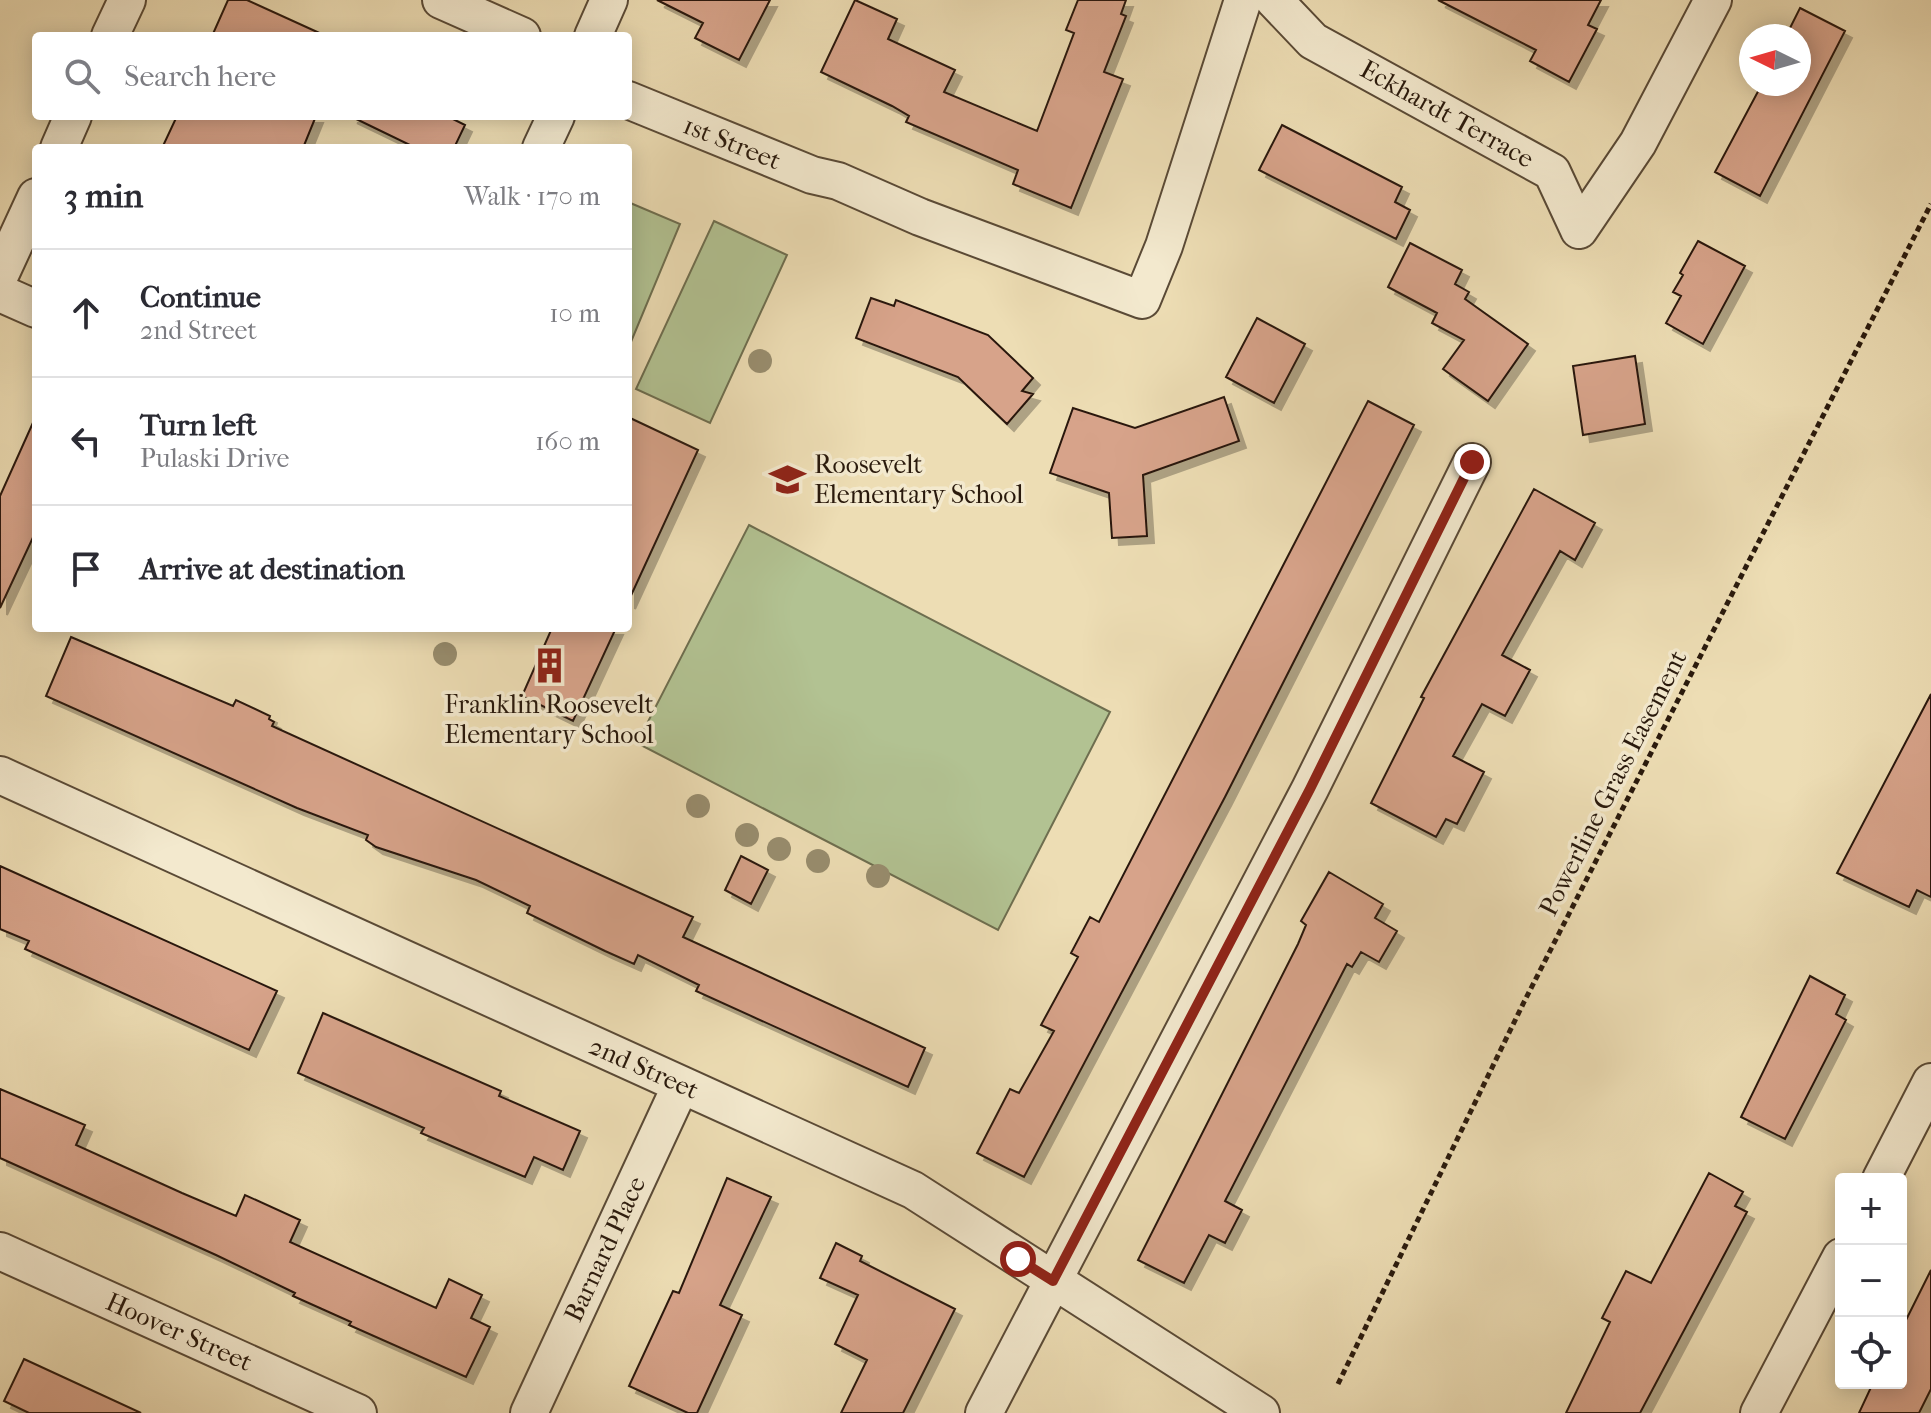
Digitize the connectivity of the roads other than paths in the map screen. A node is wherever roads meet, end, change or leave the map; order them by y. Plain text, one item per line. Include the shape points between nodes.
1 (127, 0) edge
2 (441, 0) edge
3 (609, 0) edge
4 (1243, 0) edge
5 (1274, 0) edge
6 (1713, 0) edge
7 (112, 32) edge
8 (513, 32) edge
9 (595, 32) edge
10 (632, 102) edge
11 (71, 120) edge
12 (554, 120) edge
13 (61, 144) edge
14 (543, 144) edge
15 (32, 206) edge
16 (0, 275) edge
17 (0, 293) edge
18 (32, 307) edge
19 (1472, 462) dead end
20 (0, 775) edge
21 (1931, 1082) edge
22 (681, 1085) junction
23 (1884, 1173) edge
24 (0, 1251) edge
25 (1835, 1268) edge
26 (1053, 1281) junction
27 (358, 1413) edge
28 (529, 1413) edge
29 (984, 1413) edge
30 (1261, 1413) edge
31 (1759, 1413) edge

1 - 7 street
2 - 8 street
3 - 9 street
4 - 10 street, 1st Street via 1142,300
5 - 6 street, Eckhardt Terrace via 1313,41 1552,172 1579,230 1638,143
11 - 13 street
12 - 14 street
15 - 16 street
17 - 18 street
19 - 26 street via 1310,789
20 - 22 street, 2nd Street
21 - 23 street
22 - 26 street, 2nd Street via 913,1190
22 - 28 street, Barnard Place
24 - 27 street, Hoover Street
25 - 31 street
26 - 29 street
26 - 30 street, 2nd Street

